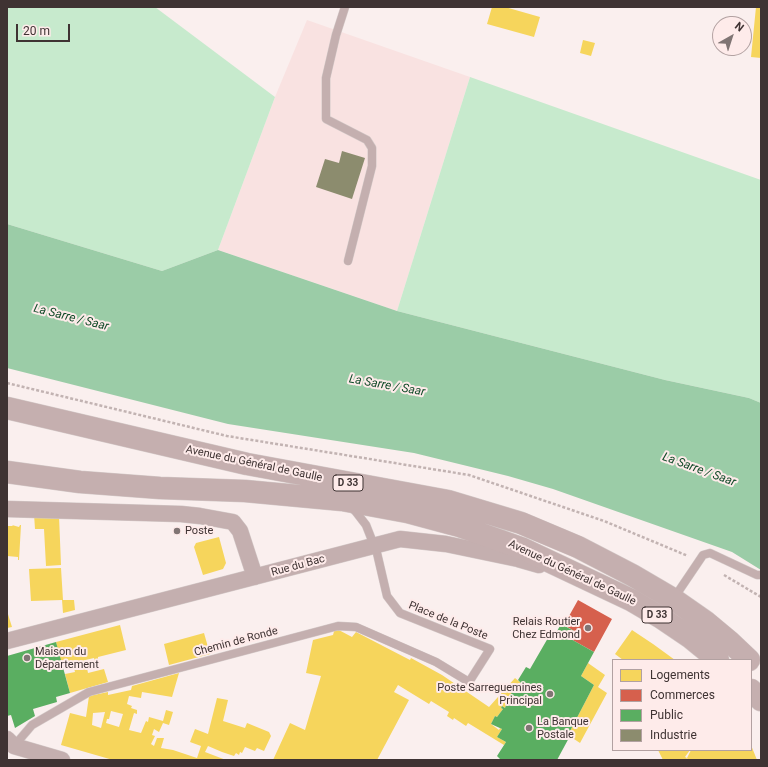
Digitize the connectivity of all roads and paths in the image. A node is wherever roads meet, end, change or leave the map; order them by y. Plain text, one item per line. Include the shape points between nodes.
1 (344, 7) edge
2 (348, 261) dead end
3 (7, 383) edge
4 (7, 408) edge
5 (7, 472) edge
6 (342, 500) junction
7 (7, 509) edge
8 (373, 546) junction
9 (699, 560) junction
10 (761, 574) edge
11 (255, 577) junction
12 (591, 580) junction
13 (761, 598) edge
14 (673, 599) junction
15 (7, 641) edge
16 (717, 659) edge
17 (748, 659) edge
18 (752, 663) edge
19 (761, 673) edge
20 (469, 682) joint
21 (752, 691) edge
22 (761, 700) edge
23 (11, 742) edge
24 (62, 760) edge

1 - 2 lane via 326,78 326,119 367,140 372,148 372,166
3 - 9 path via 227,436 469,475 604,521
4 - 14 main road, Avenue du Général de Gaulle / D 33 via 247,464 448,501 521,523 578,547
5 - 6 main road, Avenue du Général de Gaulle / D 33 via 80,482 245,491
6 - 8 lane, Place de la Poste via 366,525
6 - 12 main road, Avenue du Général de Gaulle / D 33 via 407,512 459,526 521,548
7 - 11 street via 181,514 233,522 240,531
8 - 11 street, Rue du Bac
8 - 12 street, Rue du Bac via 400,539 446,544 518,559
8 - 20 lane, Place de la Poste via 387,596 400,613 490,649
9 - 10 lane via 703,555 710,553 757,575
9 - 13 path
9 - 14 lane
11 - 15 street, Rue du Bac
12 - 16 main road, Avenue du Général de Gaulle / D 33 via 660,617
14 - 17 main road, Avenue du Général de Gaulle / D 33 via 706,622
18 - 19 main road
20 - 23 lane, Chemin de Ronde via 436,662 356,627 338,626 89,692 32,725
21 - 22 main road
23 - 24 street

